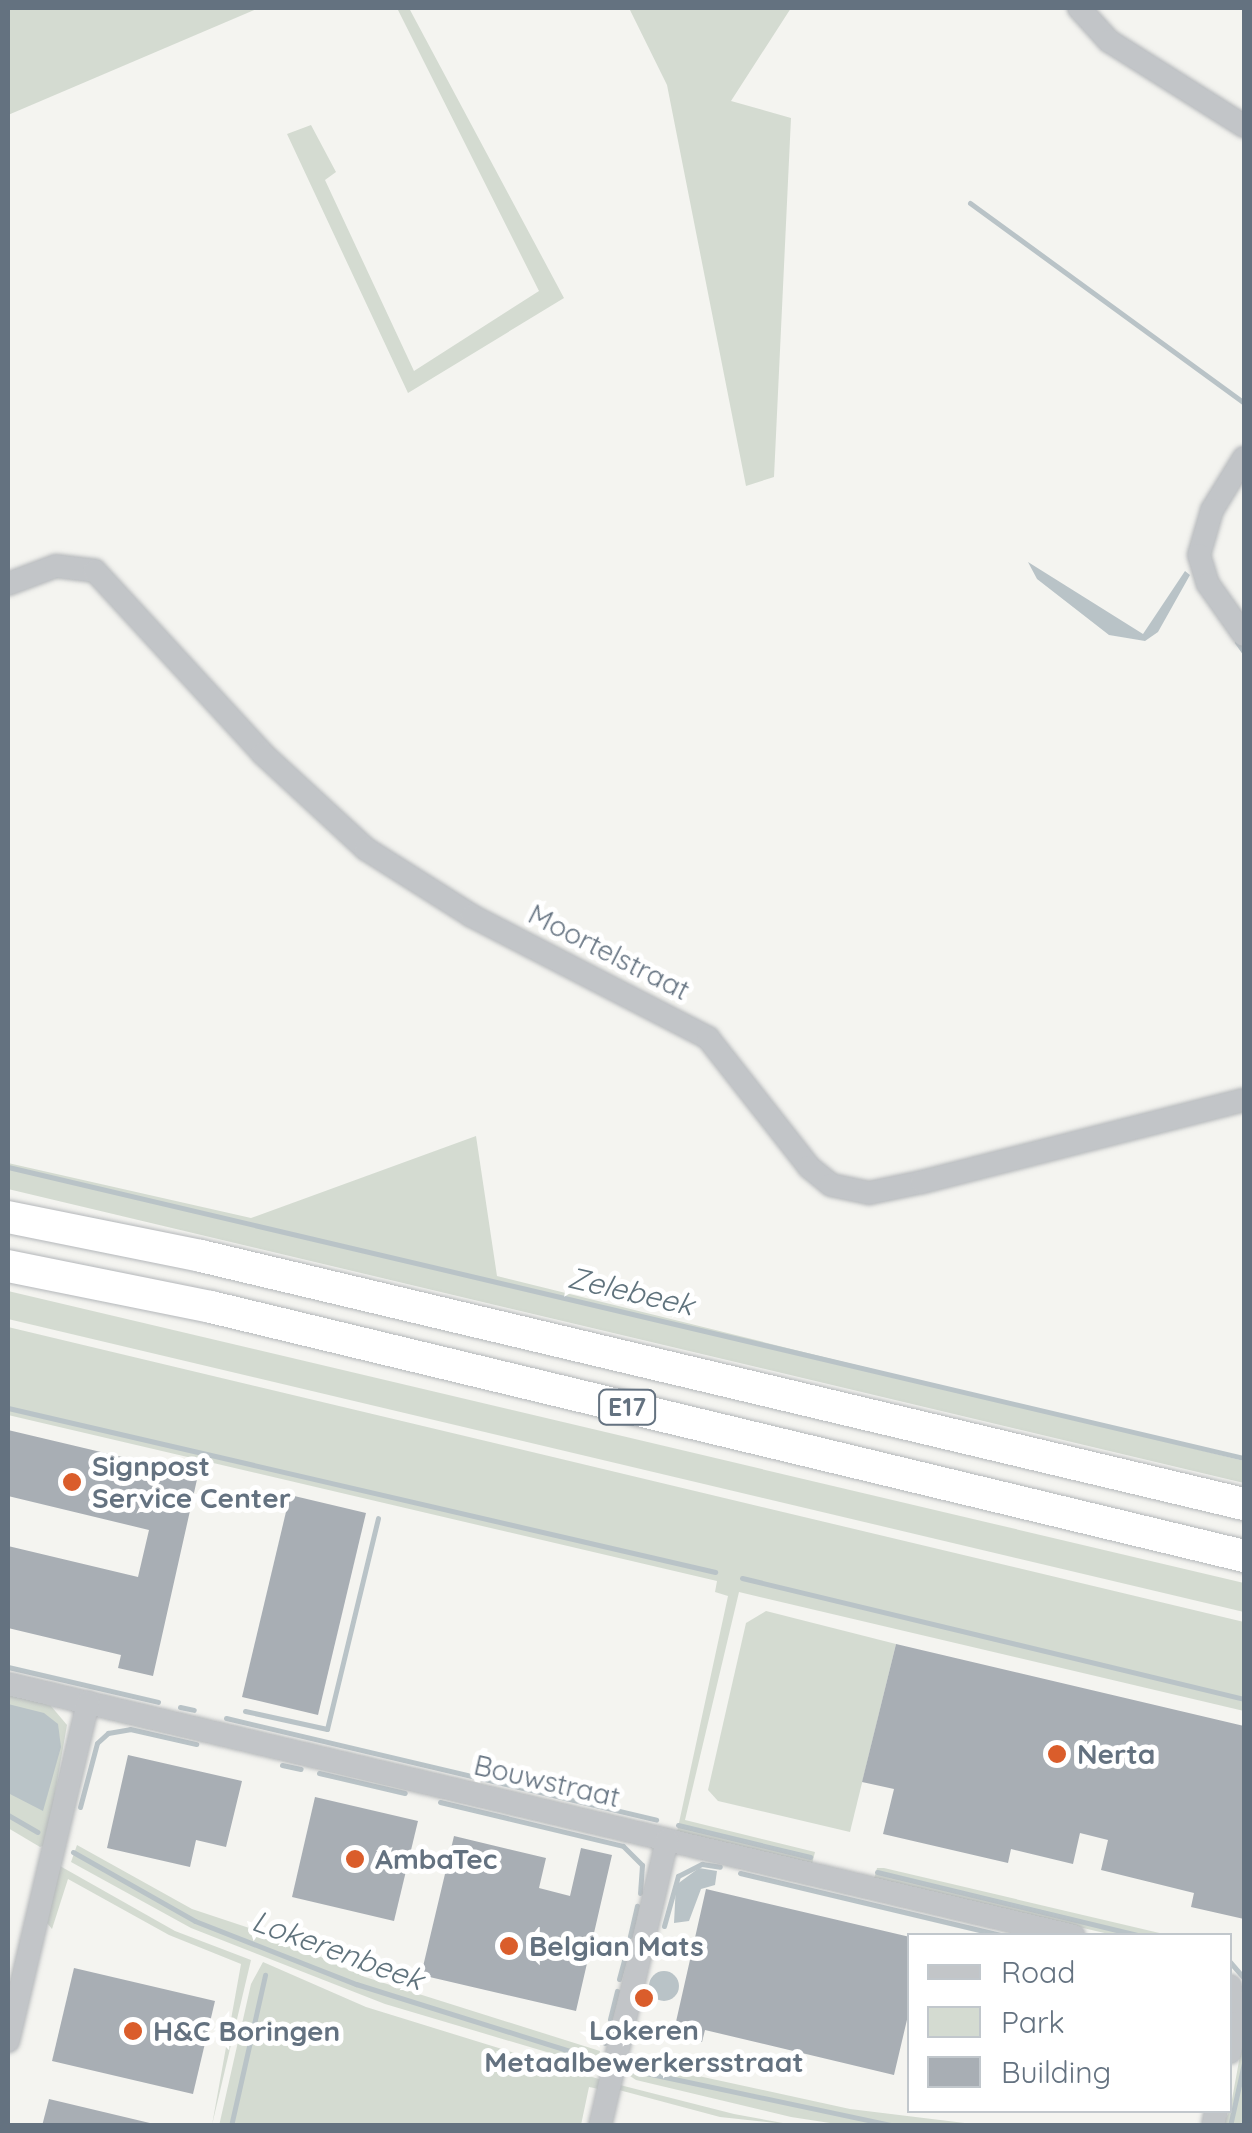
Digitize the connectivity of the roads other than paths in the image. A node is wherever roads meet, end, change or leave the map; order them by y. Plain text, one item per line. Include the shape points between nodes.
1 (1078, 8) edge
2 (1244, 126) edge
3 (1244, 458) edge
4 (8, 584) edge
5 (1244, 635) edge
6 (1244, 1100) edge
7 (8, 1217) edge
8 (8, 1266) edge
9 (1244, 1504) edge
10 (1244, 1556) edge
11 (8, 1684) edge
12 (88, 1702) junction
13 (667, 1840) junction
14 (1061, 1933) edge
15 (14, 1986) edge
16 (1232, 1998) edge
17 (8, 2041) edge
18 (1232, 2042) edge
19 (600, 2126) edge

1 - 2 street via 1109,41
3 - 5 street via 1212,510 1200,555 1208,584
4 - 6 street, Moortelstraat via 56,566 95,572 263,754 354,838 472,916 708,1038 809,1168 832,1185 869,1193
7 - 9 highway, E17 via 201,1256
8 - 10 highway, E17 via 211,1307
11 - 12 street, Bouwstraat
12 - 13 street, Bouwstraat
12 - 15 street
13 - 14 street, Bouwstraat
13 - 19 street
15 - 17 street
16 - 18 street

